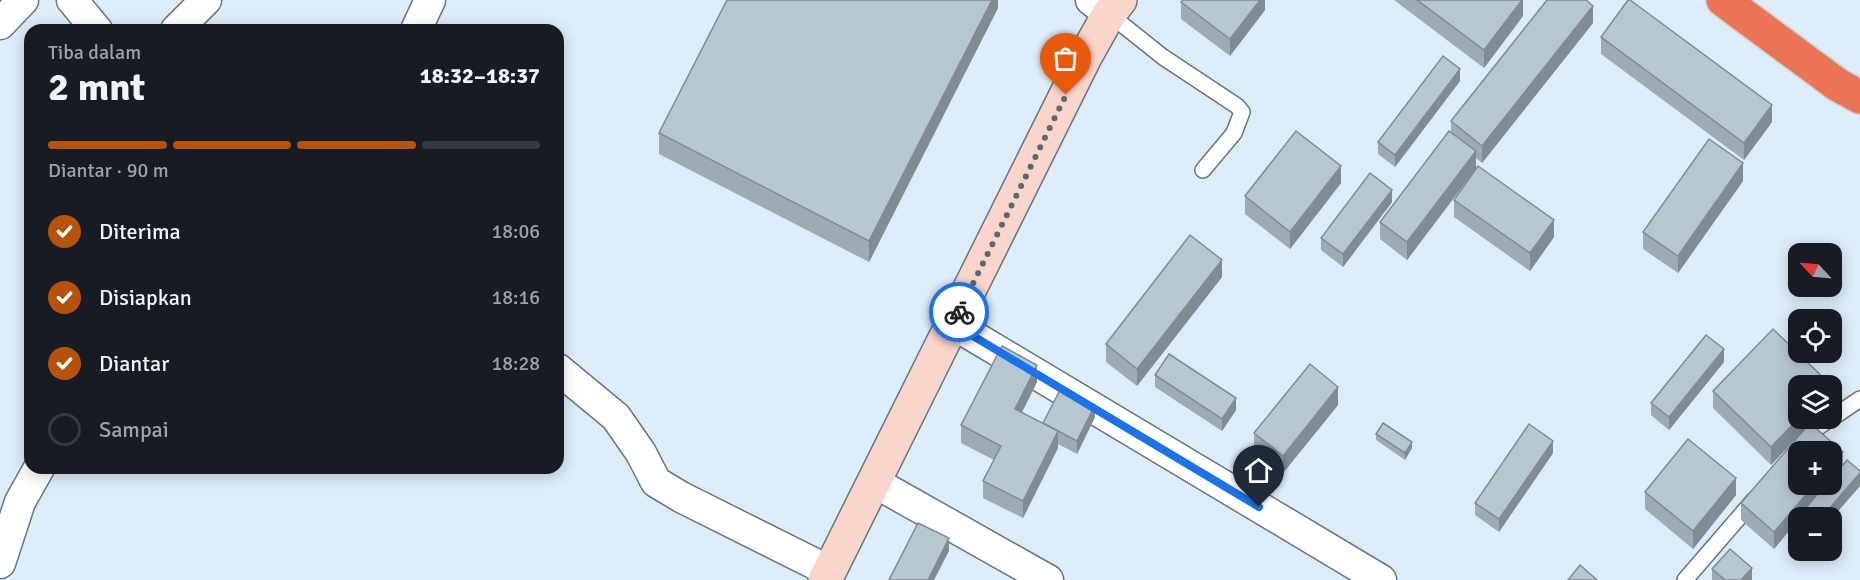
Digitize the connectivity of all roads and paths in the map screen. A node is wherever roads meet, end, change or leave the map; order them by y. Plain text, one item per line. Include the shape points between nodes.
1 (23, 0) edge
2 (72, 0) edge
3 (207, 0) edge
4 (430, 0) edge
5 (1723, 0) edge
6 (1107, 5) edge
7 (0, 24) edge
8 (92, 24) edge
9 (182, 24) edge
10 (419, 24) edge
11 (1849, 91) edge
12 (1860, 113) edge
13 (1203, 170) dead end
14 (953, 324) junction
15 (564, 374) edge
16 (1860, 399) edge
17 (1842, 411) edge
18 (1815, 429) edge
19 (1805, 441) edge
20 (36, 474) edge
21 (874, 482) junction
22 (1761, 492) edge
23 (0, 563) edge
24 (827, 575) edge
25 (1048, 580) edge
26 (1381, 580) edge
27 (1686, 580) edge

1 - 7 street
2 - 8 street
3 - 9 street
4 - 10 street
5 - 11 highway
6 - 13 lane via 1163,57 1242,112 1234,133
6 - 14 main road
11 - 12 highway
14 - 21 main road
14 - 26 street
15 - 24 street via 616,417 656,482
16 - 17 lane
18 - 19 lane
20 - 23 street via 20,502
21 - 24 main road
21 - 25 street
22 - 27 lane

